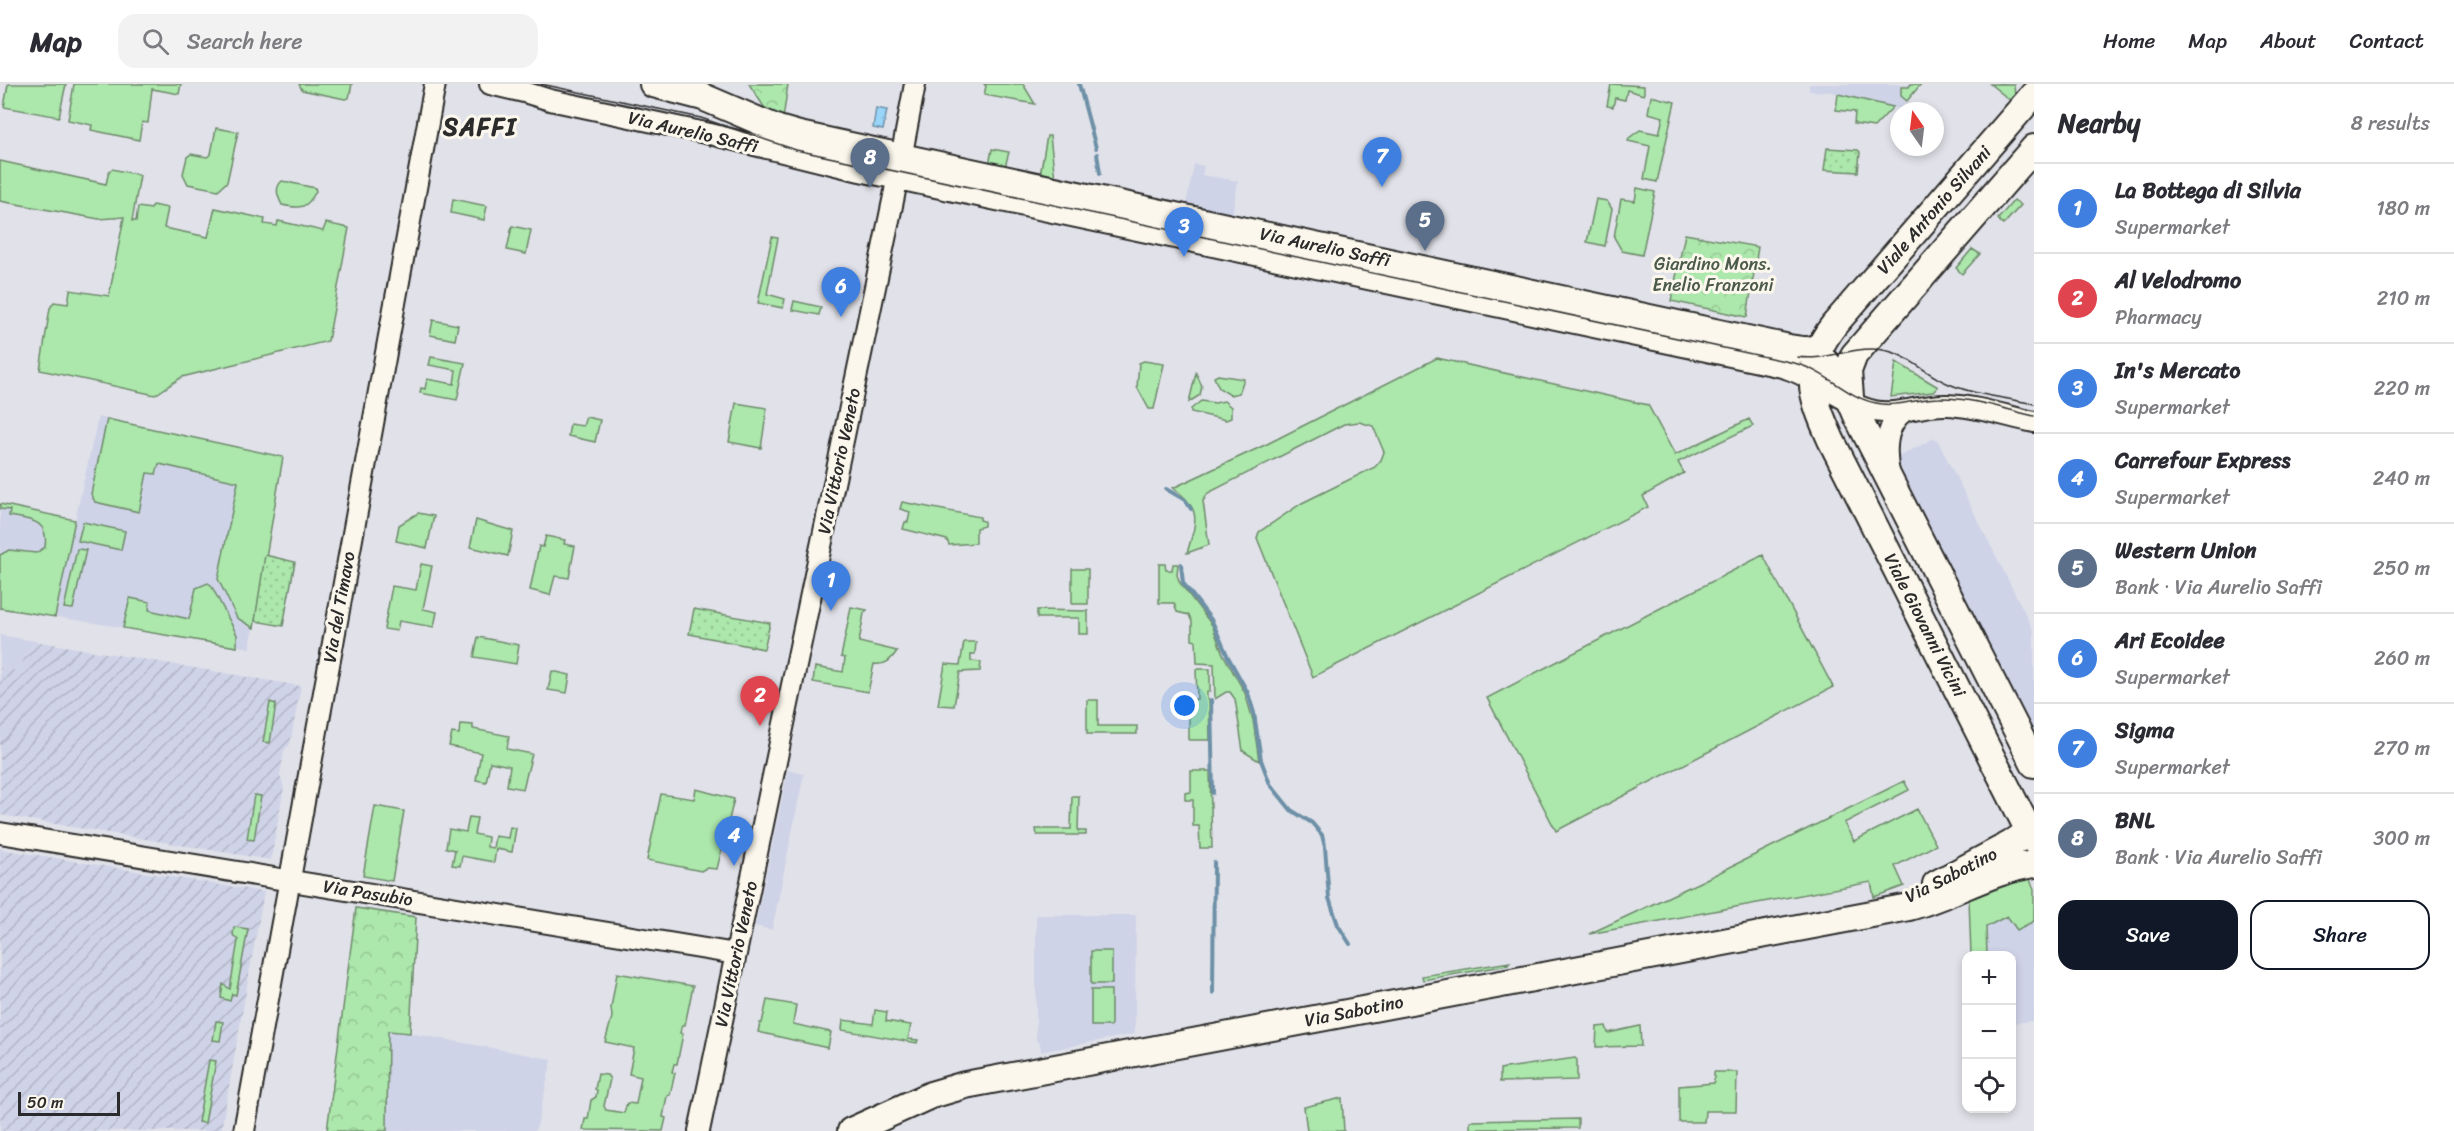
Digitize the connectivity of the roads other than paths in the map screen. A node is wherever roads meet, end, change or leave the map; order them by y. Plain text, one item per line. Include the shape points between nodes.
1 (435, 84) edge
2 (490, 84) edge
3 (653, 84) edge
4 (915, 84) edge
5 (2034, 94) edge
6 (2034, 148) edge
7 (899, 168) junction
8 (1813, 350) junction
9 (1812, 380) junction
10 (1851, 402) junction
11 (1903, 412) junction
12 (2034, 422) edge
13 (1890, 480) junction
14 (2034, 764) edge
15 (0, 833) edge
16 (2032, 834) edge
17 (2034, 864) edge
18 (289, 880) junction
19 (1864, 916) junction
20 (736, 954) junction
21 (244, 1131) edge
22 (699, 1131) edge
23 (851, 1131) edge

1 - 18 street, Via del Timavo
2 - 7 street, Via Aurelio Saffi via 786,154
3 - 7 main road, Via Aurelio Saffi via 703,97 790,133
4 - 7 street, Via Vittorio Veneto
5 - 8 main road, Viale Antonio Silvani
6 - 10 main road, Viale Antonio Silvani via 1854,356 1848,371
7 - 8 main road, Via Aurelio Saffi
7 - 9 street, Via Aurelio Saffi via 1782,367
7 - 20 street, Via Vittorio Veneto
8 - 9 main road, Viale Giovanni Vicini
8 - 10 main road, Viale Giovanni Vicini via 1831,366
9 - 10 street, Via Aurelio Saffi
9 - 16 main road, Viale Giovanni Vicini via 1831,440
10 - 11 street, Via Aurelio Saffi via 1875,411
10 - 13 main road, Viale Giovanni Vicini
11 - 12 street, Via Aurelio Saffi via 1940,405
11 - 13 street via 1889,434
13 - 14 main road, Viale Giovanni Vicini
15 - 18 street, Via Pasubio
16 - 19 main road, Via Sabotino via 1923,891
17 - 19 main road, Via Sabotino via 1925,902
18 - 20 street, Via Pasubio
18 - 21 street, Via del Timavo
19 - 23 main road, Via Sabotino via 965,1085 931,1095
20 - 22 street, Via Vittorio Veneto

